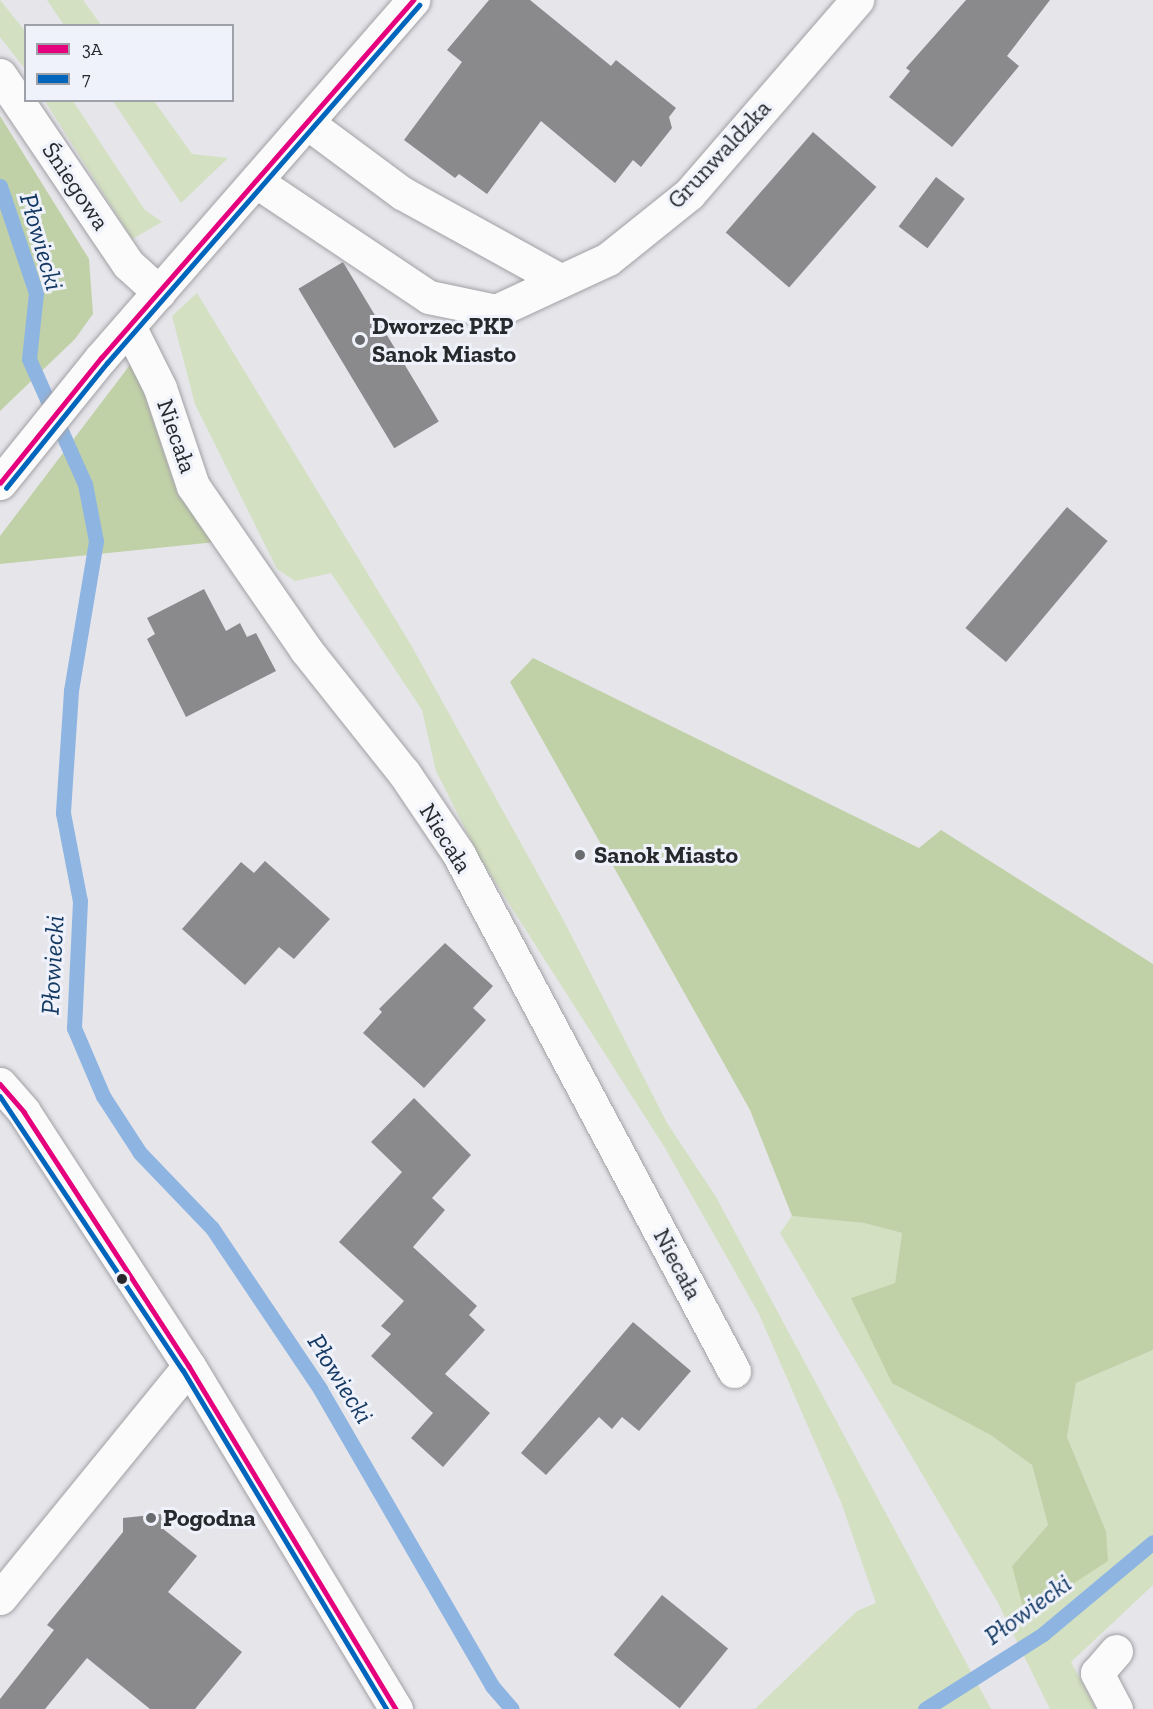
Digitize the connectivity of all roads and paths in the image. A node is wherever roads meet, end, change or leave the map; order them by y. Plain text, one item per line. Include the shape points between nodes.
1 (413, 0) edge
2 (857, 0) edge
3 (0, 75) edge
4 (309, 124) junction
5 (257, 182) junction
6 (558, 279) junction
7 (159, 292) junction
8 (129, 326) junction
9 (0, 483) edge
10 (0, 1084) edge
11 (189, 1366) junction
12 (734, 1371) dead end
13 (0, 1598) edge
14 (1116, 1651) dead end
15 (396, 1709) edge
16 (1116, 1709) edge

1 - 4 street
2 - 6 street, Grunwaldzka via 689,194 609,259
3 - 7 street, Śniegowa via 128,264
4 - 5 street
4 - 6 street via 402,193
5 - 6 street, Grunwaldzka via 429,297 496,311
5 - 7 street
7 - 8 street
8 - 9 street
8 - 12 street, Niecała via 160,388 193,486 306,650 404,773 458,853
10 - 11 street via 24,1112
11 - 13 street
11 - 15 street
14 - 16 street via 1097,1673

